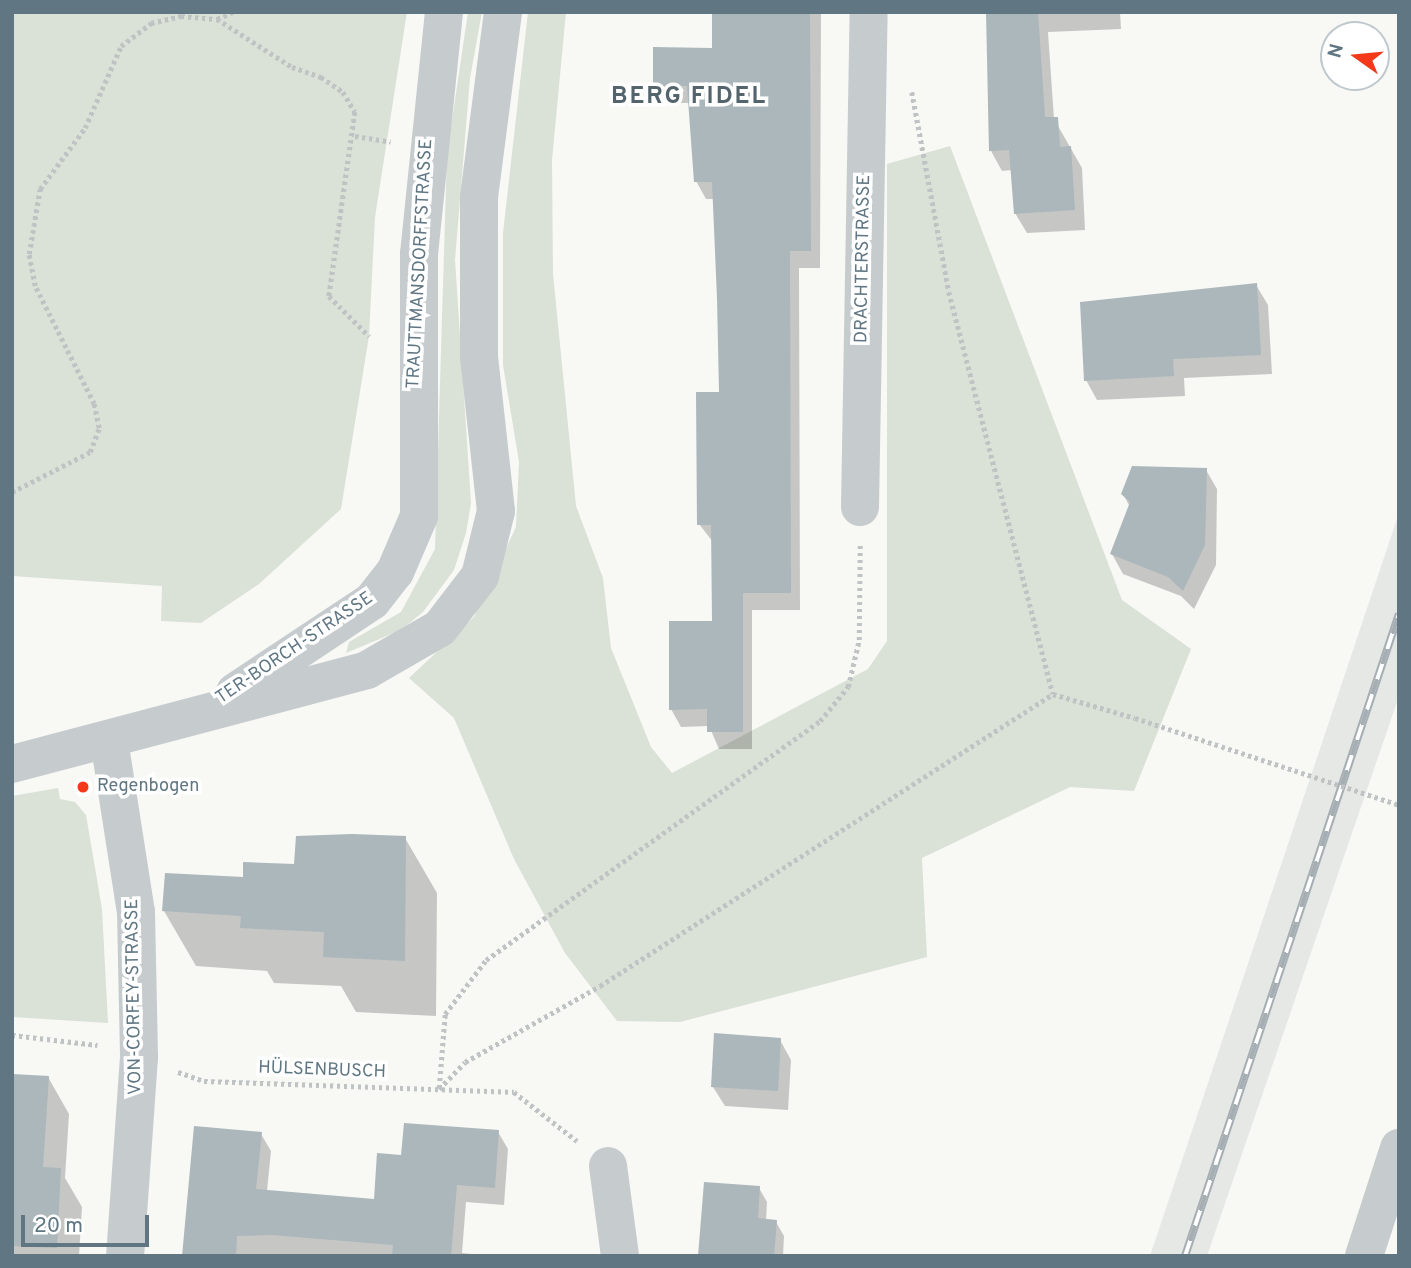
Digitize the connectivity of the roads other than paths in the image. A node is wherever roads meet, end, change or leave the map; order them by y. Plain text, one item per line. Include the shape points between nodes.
1 (444, 12) edge
2 (503, 12) edge
3 (869, 12) edge
4 (860, 507) road end
5 (419, 516) joint
6 (210, 708) junction
7 (109, 740) junction
8 (12, 764) edge
9 (1399, 1148) edge
10 (608, 1166) road end
11 (125, 1256) edge
12 (620, 1256) edge
13 (1364, 1256) edge

1 - 5 street, TRAUTTMANSDORFFSTRASSE via 419,254
2 - 6 street, TER-BORCH-STRASSE via 480,197 478,280 496,511 480,576 440,628 412,648 367,670
3 - 4 street, DRACHTERSTRASSE
5 - 6 street, TER-BORCH-STRASSE via 395,572 372,601
6 - 7 street, TER-BORCH-STRASSE
7 - 8 street, TER-BORCH-STRASSE
7 - 11 street, VON-CORFEY-STRASSE via 136,912 139,1057
9 - 13 street
10 - 12 street

